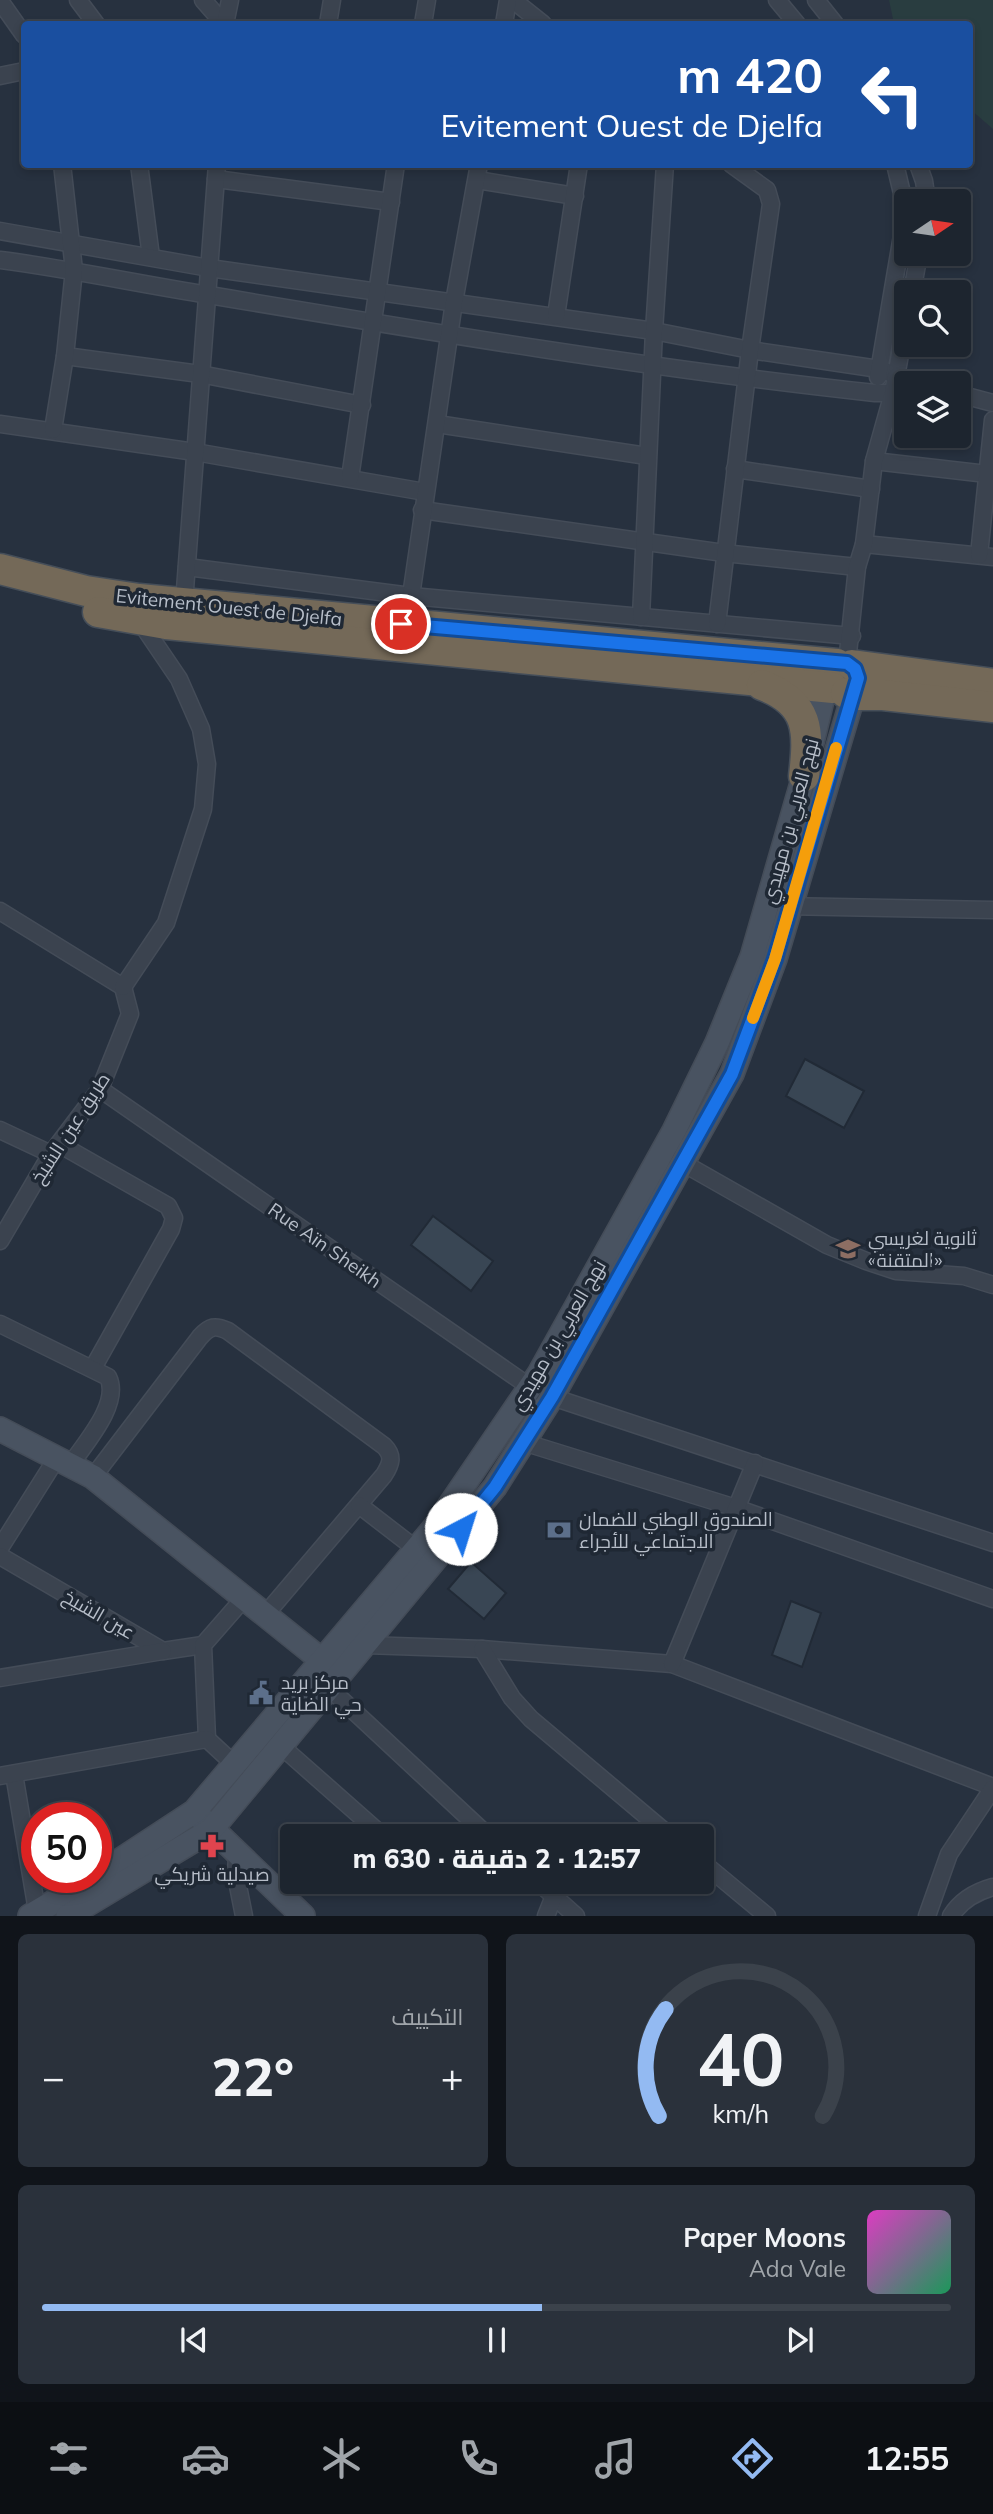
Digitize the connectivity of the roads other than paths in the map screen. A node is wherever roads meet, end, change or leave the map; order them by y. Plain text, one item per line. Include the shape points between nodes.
1 (78, 0) edge
2 (203, 0) edge
3 (230, 0) edge
4 (331, 0) edge
5 (428, 0) edge
6 (510, 0) edge
7 (777, 0) edge
8 (816, 0) edge
9 (0, 1) edge
10 (94, 21) edge
11 (221, 21) edge
12 (225, 21) edge
13 (328, 21) edge
14 (424, 21) edge
15 (505, 21) edge
16 (539, 21) edge
17 (794, 21) edge
18 (833, 21) edge
19 (21, 31) edge
20 (21, 72) edge
21 (0, 76) edge
22 (63, 168) edge
23 (140, 168) edge
24 (395, 168) edge
25 (578, 168) edge
26 (665, 168) edge
27 (736, 168) edge
28 (896, 168) edge
29 (919, 168) edge
30 (216, 172) edge
31 (478, 172) edge
32 (901, 189) edge
33 (925, 189) edge
34 (575, 196) junction
35 (391, 202) junction
36 (0, 232) edge
37 (73, 244) junction
38 (151, 257) junction
39 (0, 260) edge
40 (897, 266) edge
41 (209, 268) junction
42 (74, 270) junction
43 (378, 292) junction
44 (207, 295) junction
45 (454, 302) junction
46 (556, 316) junction
47 (373, 321) junction
48 (654, 331) junction
49 (451, 334) junction
50 (750, 350) junction
51 (65, 356) junction
52 (653, 365) junction
53 (879, 369) junction
54 (894, 372) edge
55 (200, 374) junction
56 (748, 380) junction
57 (894, 391) edge
58 (875, 393) junction
59 (971, 397) edge
60 (894, 403) edge
61 (993, 403) edge
62 (362, 405) junction
63 (993, 420) edge
64 (0, 424) edge
65 (437, 424) junction
66 (883, 424) junction
67 (53, 430) junction
68 (195, 452) junction
69 (648, 456) junction
70 (874, 461) junction
71 (735, 469) junction
72 (987, 474) junction
73 (350, 478) junction
74 (871, 489) junction
75 (425, 492) junction
76 (422, 510) junction
77 (644, 540) junction
78 (864, 544) junction
79 (724, 553) junction
80 (986, 556) edge
81 (187, 567) junction
82 (857, 567) junction
83 (0, 569) edge
84 (0, 585) edge
85 (411, 596) junction
86 (184, 603) junction
87 (139, 610) junction
88 (640, 617) junction
89 (717, 624) junction
90 (843, 675) junction
91 (746, 679) junction
92 (993, 684) edge
93 (993, 707) edge
94 (804, 776) junction
95 (767, 905) junction
96 (790, 907) junction
97 (993, 910) edge
98 (0, 911) edge
99 (123, 987) junction
100 (100, 1089) junction
101 (0, 1130) edge
102 (55, 1149) junction
103 (663, 1151) junction
104 (684, 1164) junction
105 (646, 1182) junction
106 (666, 1195) junction
107 (0, 1241) edge
108 (993, 1285) edge
109 (0, 1324) edge
110 (93, 1368) junction
111 (530, 1387) junction
112 (552, 1397) junction
113 (0, 1429) edge
114 (523, 1442) junction
115 (64, 1460) junction
116 (755, 1463) junction
117 (93, 1477) junction
118 (359, 1505) junction
119 (736, 1508) junction
120 (993, 1543) edge
121 (0, 1548) edge
122 (416, 1549) junction
123 (0, 1556) edge
124 (245, 1597) junction
125 (993, 1599) edge
126 (265, 1615) junction
127 (355, 1640) junction
128 (203, 1645) junction
129 (482, 1649) junction
130 (163, 1651) junction
131 (672, 1664) junction
132 (330, 1674) junction
133 (0, 1678) edge
134 (207, 1739) junction
135 (281, 1746) junction
136 (234, 1764) junction
137 (7, 1775) edge
138 (993, 1788) edge
139 (195, 1811) junction
140 (369, 1824) edge
141 (476, 1824) edge
142 (656, 1824) edge
143 (211, 1830) junction
144 (237, 1853) junction
145 (112, 1866) edge
146 (714, 1872) edge
147 (993, 1887) edge
148 (68, 1893) edge
149 (552, 1894) edge
150 (554, 1896) junction
151 (34, 1913) edge
152 (68, 1916) edge
153 (244, 1916) edge
154 (303, 1916) edge
155 (546, 1916) edge
156 (576, 1916) edge
157 (767, 1916) edge
158 (927, 1916) edge
159 (951, 1916) edge

1 - 10 street
2 - 11 street
3 - 12 street
4 - 13 street
5 - 14 street
6 - 15 street
6 - 16 street
7 - 17 street
8 - 18 street
9 - 19 street
20 - 21 street
22 - 37 street
23 - 38 street
24 - 35 street
25 - 34 street
26 - 48 street
27 - 50 street via 766,190 771,204
28 - 32 street
29 - 33 street
30 - 35 street
30 - 41 street
31 - 34 street
31 - 45 street
34 - 46 street
35 - 43 street
36 - 37 street
37 - 38 street
37 - 42 street
38 - 41 street
39 - 42 street
40 - 53 street
41 - 43 street
41 - 44 street
42 - 44 street
42 - 51 street
43 - 45 street
43 - 47 street
44 - 47 street
44 - 55 street
45 - 46 street
45 - 49 street
46 - 48 street
47 - 49 street
47 - 62 street
48 - 50 street
48 - 52 street
49 - 52 street
49 - 65 street
50 - 53 street
50 - 56 street
51 - 55 street
51 - 67 street
52 - 56 street
52 - 69 street
53 - 54 street
53 - 58 street
55 - 62 street
55 - 68 street
56 - 58 street
56 - 71 street
57 - 58 street
58 - 66 street
59 - 61 street
60 - 66 street
62 - 73 street
63 - 72 street
64 - 67 street
65 - 69 street
65 - 75 street
66 - 70 street
67 - 68 street
68 - 73 street
68 - 81 street
69 - 77 street
70 - 72 street
70 - 74 street
71 - 74 street
71 - 79 street
72 - 80 street
73 - 75 street
74 - 78 street
75 - 76 street
76 - 77 street
76 - 85 street
77 - 79 street
77 - 88 street
78 - 80 street
78 - 82 street
79 - 82 street
79 - 89 street
81 - 85 street
81 - 86 street
82 - 90 street
83 - 87 highway, Evitement Ouest de Djelfa
84 - 87 highway, Evitement Ouest de Djelfa via 85,610
85 - 88 street
86 - 87 highway, Evitement Ouest de Djelfa
86 - 90 highway, Evitement Ouest de Djelfa
87 - 91 highway, Evitement Ouest de Djelfa
87 - 99 street via 179,679 201,729 207,764 203,809 166,923
88 - 89 street
89 - 90 street
90 - 91 highway, Evitement Ouest de Djelfa
90 - 92 highway, Evitement Ouest de Djelfa
90 - 93 highway, Evitement Ouest de Djelfa via 883,695
90 - 94 main road, نهج العربي بن مهيدي
90 - 96 main road, نهج العربي بن مهيدي
91 - 94 highway via 787,697 803,716 808,744
94 - 95 main road, نهج العربي بن مهيدي
95 - 96 street
95 - 103 main road, نهج العربي بن مهيدي via 752,957 717,1043
96 - 97 street
96 - 104 main road, نهج العربي بن مهيدي via 732,1074
98 - 99 street
99 - 100 street, طريق عين الشيخ via 130,1014
100 - 102 street, طريق عين الشيخ
100 - 111 street, Rue Aïn Sheikh
101 - 102 street
102 - 107 street, طريق عين الشيخ
102 - 110 street via 168,1206 174,1219
103 - 104 street
103 - 105 main road, نهج العربي بن مهيدي
104 - 106 main road, نهج العربي بن مهيدي
104 - 108 street via 827,1245 866,1261 896,1271 964,1276
105 - 106 main road
105 - 111 main road, نهج العربي بن مهيدي
106 - 112 main road, نهج العربي بن مهيدي
109 - 110 street
110 - 115 street via 112,1385 109,1405
111 - 112 street, Rue Aïn Sheikh
111 - 122 main road, نهج العربي بن مهيدي
112 - 114 main road, نهج العربي بن مهيدي
112 - 116 street, Rue Aïn Sheikh
113 - 115 main road
114 - 119 street
114 - 127 main road, نهج العربي بن مهيدي via 495,1487
115 - 117 main road
115 - 121 street
116 - 119 street
116 - 120 street, Rue Aïn Sheikh
117 - 118 street via 200,1337 218,1326 390,1452 391,1464
117 - 124 main road
118 - 122 street
118 - 126 street
119 - 125 street
119 - 131 street
122 - 127 main road, نهج العربي بن مهيدي
123 - 130 street, عين الشيخ
124 - 126 main road
124 - 128 street
126 - 132 main road
127 - 129 street
127 - 132 main road, نهج العربي بن مهيدي
128 - 130 street
128 - 134 street
129 - 131 street
129 - 142 street via 512,1698 531,1719
130 - 133 street
131 - 138 street
132 - 135 main road, نهج العربي بن مهيدي
132 - 136 main road, نهج العربي بن مهيدي
132 - 141 street
134 - 136 street
134 - 137 street
135 - 140 street
135 - 143 main road, نهج العربي بن مهيدي
136 - 139 main road, نهج العربي بن مهيدي
137 - 151 street
138 - 158 street via 949,1854
139 - 143 main road
139 - 145 main road, نهج العربي بن مهيدي
143 - 144 main road
143 - 152 main road, نهج العربي بن مهيدي
144 - 153 street via 236,1876
144 - 154 main road
146 - 157 street
147 - 159 street via 958,1905
148 - 151 main road, نهج العربي بن مهيدي
149 - 150 street
150 - 155 street
150 - 156 street

